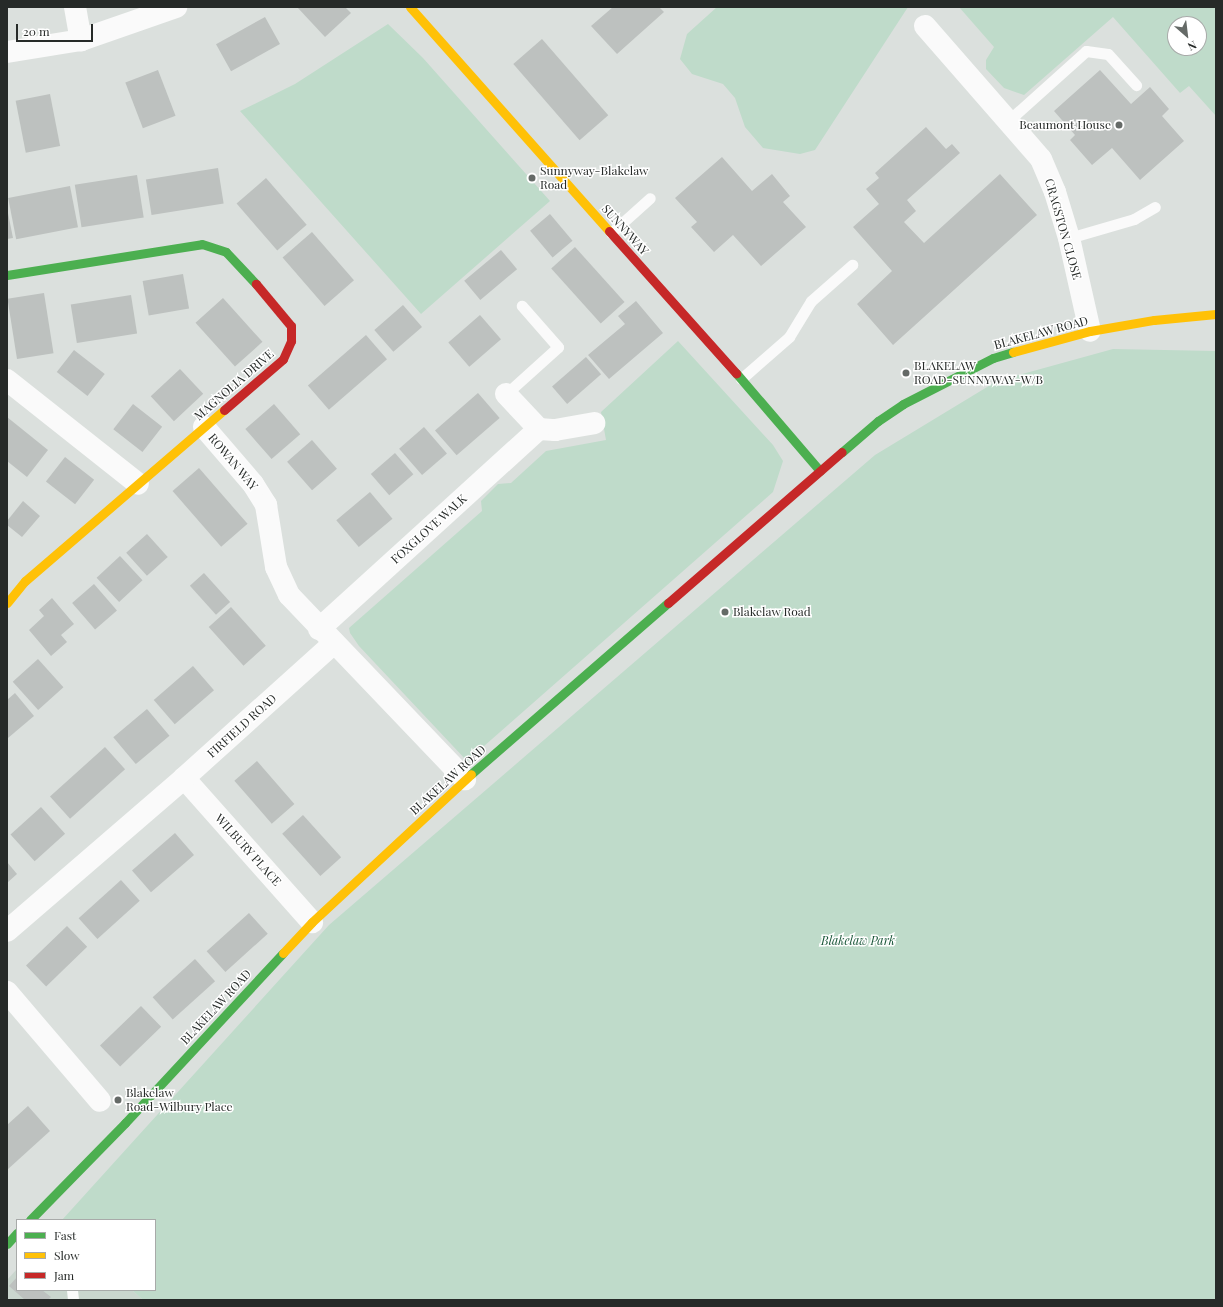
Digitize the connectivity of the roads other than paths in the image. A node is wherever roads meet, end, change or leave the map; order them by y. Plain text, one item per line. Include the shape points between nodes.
1 (75, 7) edge
2 (176, 7) edge
3 (410, 7) edge
4 (924, 26) dead end
5 (81, 40) junction
6 (7, 52) edge
7 (1136, 85) dead end
8 (1008, 121) junction
9 (650, 198) dead end
10 (1155, 207) dead end
11 (611, 233) junction
12 (1069, 238) junction
13 (852, 265) dead end
14 (7, 275) edge
15 (522, 306) dead end
16 (1216, 314) edge
17 (1090, 331) junction
18 (742, 379) junction
19 (7, 380) edge
20 (506, 394) joint
21 (594, 422) dead end
22 (204, 428) junction
23 (539, 429) junction
24 (820, 471) junction
25 (138, 484) junction
26 (7, 603) edge
27 (326, 636) junction
28 (184, 778) junction
29 (465, 780) junction
30 (312, 922) junction
31 (7, 931) edge
32 (7, 992) edge
33 (100, 1101) dead end
34 (31, 1219) edge
35 (16, 1234) edge
36 (7, 1244) edge

1 - 5 street
2 - 5 street
3 - 11 street, SUNNYWAY
4 - 8 street, CRAGSTON CLOSE
5 - 6 street
7 - 8 lane via 1108,54 1086,51
8 - 12 street, CRAGSTON CLOSE via 1041,158
9 - 11 lane
10 - 12 lane via 1134,219
11 - 18 street, SUNNYWAY
12 - 17 street, CRAGSTON CLOSE
13 - 18 lane via 811,301 789,337
14 - 22 street, MAGNOLIA DRIVE via 202,244 226,252 281,311 291,326 291,341 283,359
15 - 20 lane via 558,347
16 - 17 street, BLAKELAW ROAD via 1154,320
17 - 24 street, BLAKELAW ROAD via 993,358 946,381 878,421
18 - 24 street, SUNNYWAY
19 - 25 street
20 - 23 street
21 - 23 street via 555,430
22 - 25 street, MAGNOLIA DRIVE
22 - 27 street, ROWAN WAY via 253,484 266,505 281,582 289,595
23 - 27 street, FOXGLOVE WALK
24 - 29 street, BLAKELAW ROAD
25 - 26 street, MAGNOLIA DRIVE via 25,581
27 - 28 street, FIRFIELD ROAD
27 - 29 street
28 - 30 street, WILBURY PLACE
28 - 31 street, FIRFIELD ROAD
29 - 30 street, BLAKELAW ROAD
30 - 34 street, BLAKELAW ROAD via 125,1123
32 - 33 street
35 - 36 street

